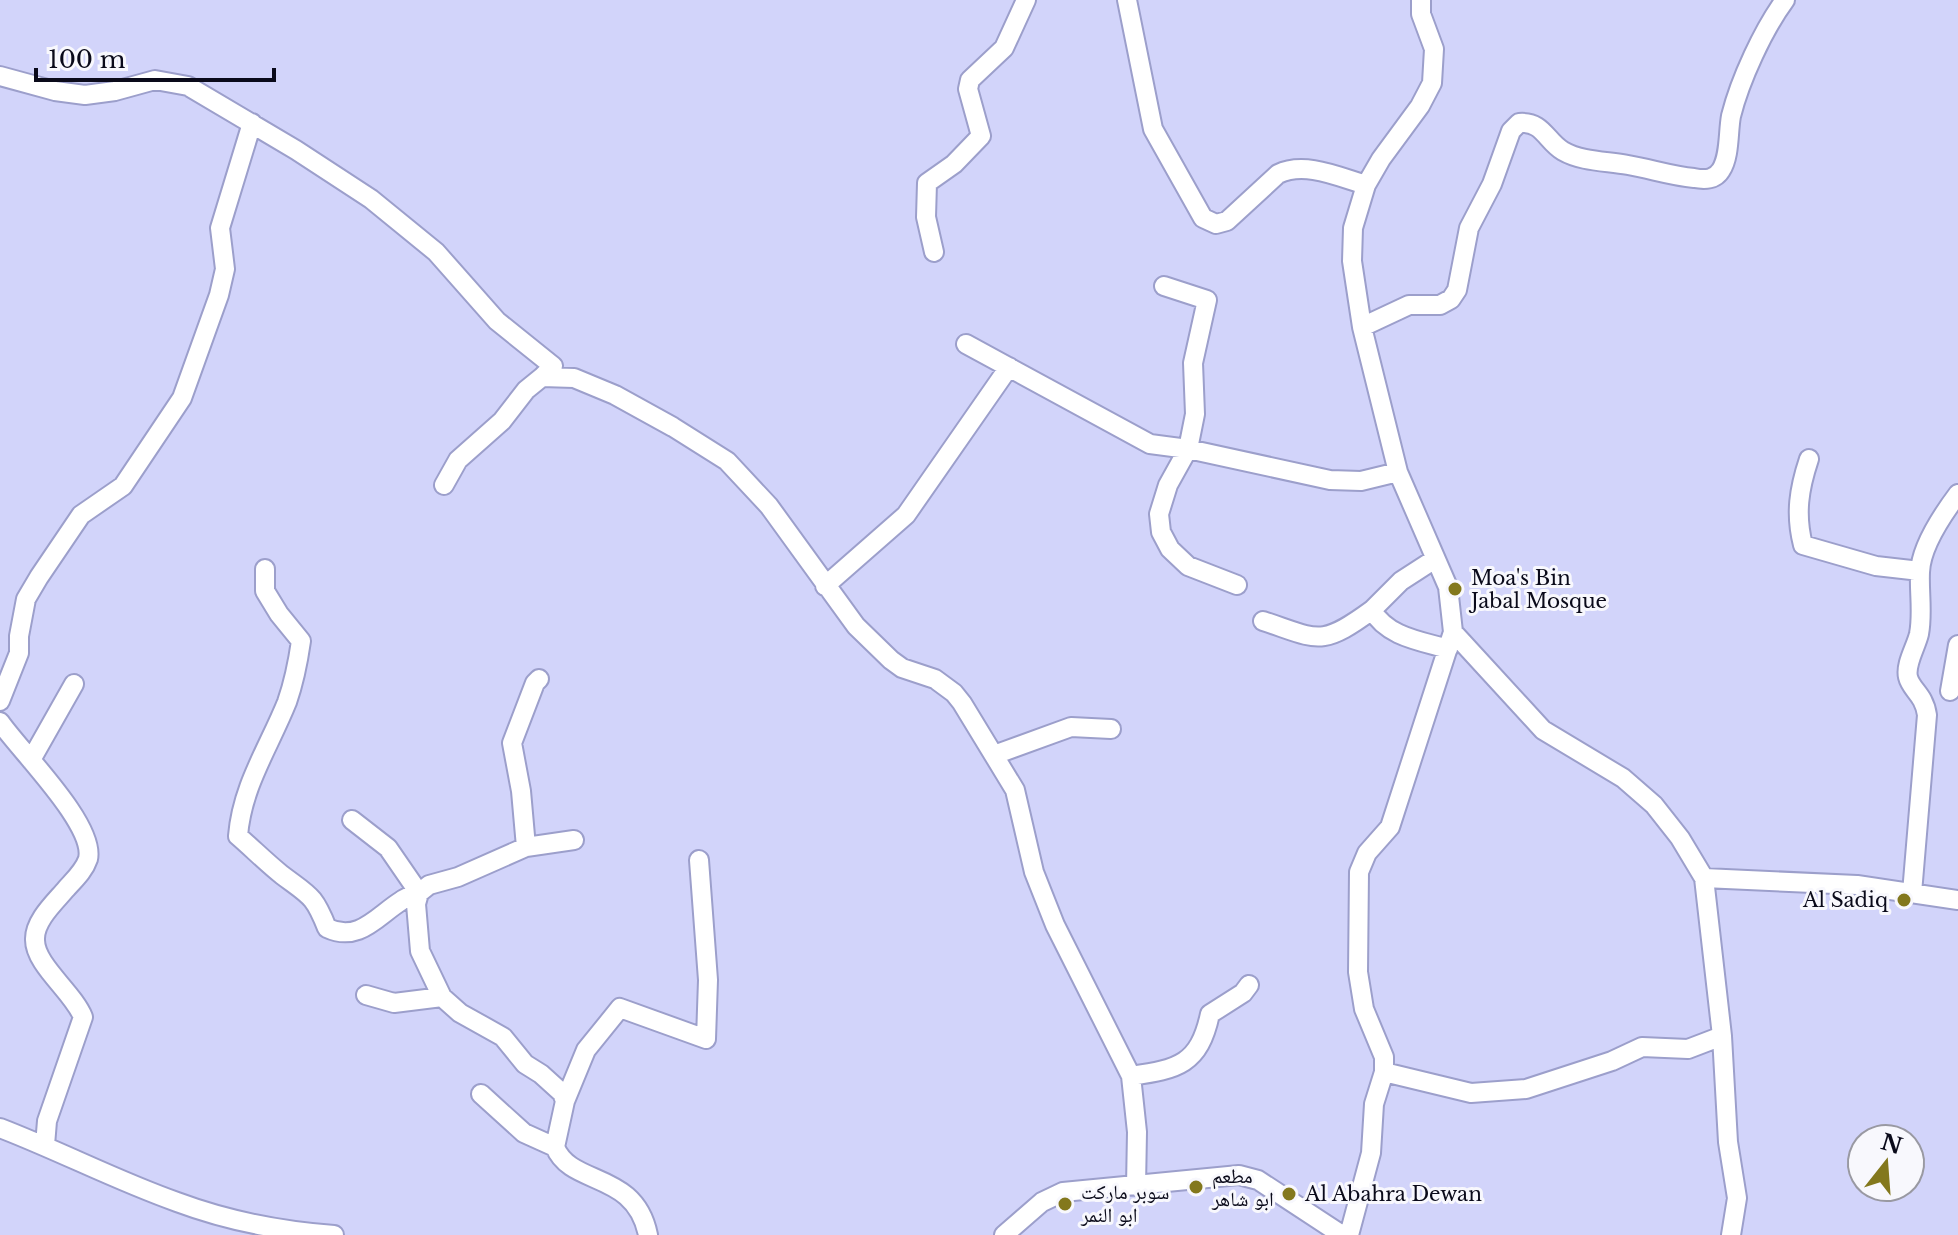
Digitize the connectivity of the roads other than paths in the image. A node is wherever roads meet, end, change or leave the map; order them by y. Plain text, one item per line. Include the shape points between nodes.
1 (1026, 0) edge
2 (1127, 0) edge
3 (1421, 0) edge
4 (1785, 0) edge
5 (0, 76) edge
6 (252, 123) junction
7 (1366, 185) junction
8 (934, 252) dead end
9 (1164, 286) dead end
10 (1362, 327) junction
11 (966, 344) dead end
12 (1009, 367) junction
13 (565, 373) dead end
14 (542, 377) junction
15 (1188, 449) junction
16 (1809, 459) dead end
17 (1398, 472) junction
18 (444, 485) dead end
19 (1958, 494) edge
20 (1435, 559) junction
21 (265, 569) dead end
22 (1920, 571) junction
23 (1237, 585) dead end
24 (825, 586) junction
25 (1372, 610) junction
26 (1263, 621) dead end
27 (1451, 640) junction
28 (1958, 645) edge
29 (539, 679) dead end
30 (74, 684) dead end
31 (1954, 690) edge
32 (1922, 696) junction
33 (0, 701) edge
34 (0, 722) edge
35 (1111, 729) dead end
36 (994, 755) junction
37 (31, 760) junction
38 (352, 820) dead end
39 (574, 840) dead end
40 (526, 847) junction
41 (699, 860) dead end
42 (1704, 878) junction
43 (419, 893) junction
44 (1912, 893) junction
45 (1958, 900) edge
46 (1249, 985) dead end
47 (366, 995) dead end
48 (442, 997) junction
49 (1722, 1036) junction
50 (1384, 1072) junction
51 (1131, 1076) junction
52 (481, 1094) dead end
53 (565, 1101) junction
54 (0, 1128) edge
55 (45, 1145) junction
56 (555, 1147) junction
57 (1136, 1186) junction
58 (322, 1234) edge
59 (334, 1235) edge
60 (648, 1235) edge
61 (1004, 1235) edge
62 (1342, 1235) edge
63 (1349, 1235) edge
64 (1731, 1235) edge

1 - 8 street via 1004,48 970,80 981,136 927,183 926,217
2 - 7 street via 1153,129 1203,218 1216,224 1227,221 1288,169
3 - 7 street via 1434,49 1432,83
4 - 10 street via 1750,66 1732,114 1724,165 1715,177 1705,180 1589,160 1561,150 1535,125 1519,123 1469,228 1451,299 1440,305 1409,305
5 - 6 street via 85,95 155,80 177,82
6 - 14 street via 371,199 436,252 497,321 553,366
6 - 33 street via 220,228 225,269 219,295 182,398 123,486 81,515 39,577 26,599 19,653
7 - 10 street via 1352,245
9 - 15 street via 1207,300 1193,363 1195,414
10 - 17 street
11 - 12 street
12 - 15 street via 1138,439
12 - 24 street via 906,515
13 - 14 street
14 - 18 street via 458,460
14 - 24 street via 574,378 615,395 727,461 769,506
15 - 17 street via 1330,480 1361,481
15 - 23 street via 1168,485 1159,514 1161,532 1188,566
16 - 22 street via 1799,489 1803,545 1876,566
17 - 20 street
19 - 22 street via 1938,522
20 - 25 street via 1401,581
20 - 27 street via 1451,599
21 - 43 street via 265,591 301,641 287,700 240,811 238,836 307,891 327,928 335,932 355,934
22 - 32 street via 1921,618 1908,676
24 - 36 street via 891,660 954,693
25 - 26 street via 1339,632 1309,638
25 - 27 street via 1392,631
27 - 42 street via 1543,730 1623,778 1654,805
27 - 50 street via 1390,827 1367,853 1359,872 1358,972
28 - 31 street
29 - 40 street via 512,743
30 - 37 street
31 - 32 street
32 - 44 street via 1927,715
34 - 37 street
35 - 36 street via 1071,727
36 - 51 street via 1015,790 1034,872 1055,925
37 - 55 street via 88,840 83,870 50,907 34,938 37,953 83,1017 47,1121
38 - 43 street via 388,848
39 - 40 street
40 - 43 street
41 - 53 street via 708,980 706,1039 620,1008 586,1050
42 - 44 street via 1857,885
42 - 49 street
43 - 48 street via 420,951
44 - 45 street
46 - 51 street via 1210,1014 1197,1052 1183,1063
47 - 48 street via 394,1003
48 - 53 street via 503,1037
49 - 50 street via 1688,1049 1642,1047 1526,1089 1471,1093
49 - 64 street via 1737,1198
50 - 63 street via 1374,1104 1371,1153
51 - 57 street
52 - 56 street via 524,1133
53 - 56 street
54 - 55 street
55 - 58 street via 206,1212
56 - 60 street via 568,1163 630,1198
57 - 61 street via 1051,1195
57 - 62 street via 1249,1176
58 - 59 street

